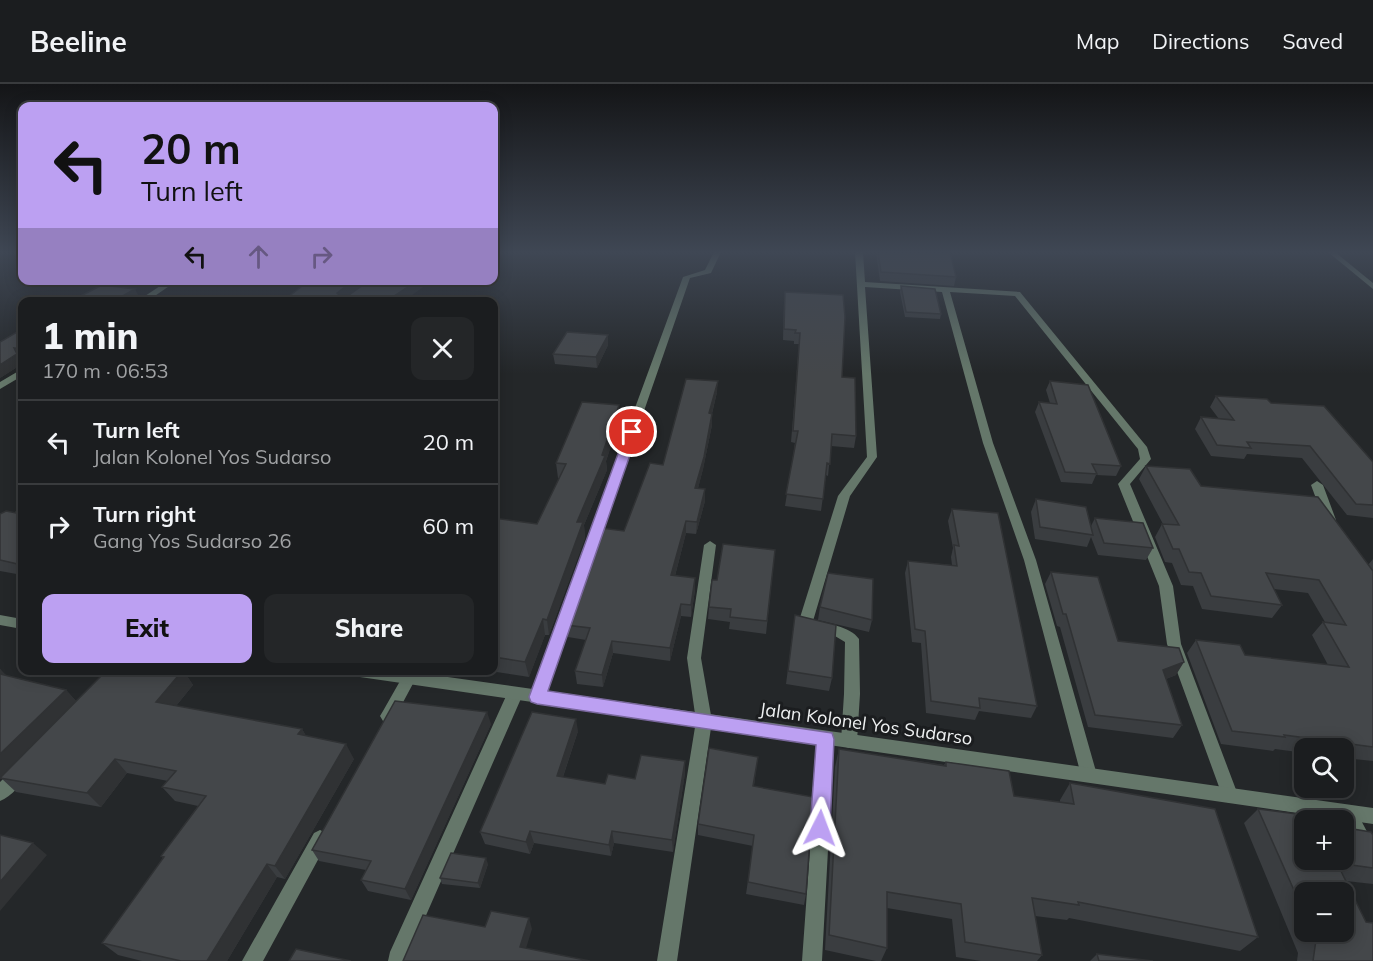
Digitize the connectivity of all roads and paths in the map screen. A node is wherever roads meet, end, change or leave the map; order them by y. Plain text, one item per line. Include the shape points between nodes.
1 (681, 293) edge
2 (862, 293) edge
3 (946, 293) edge
4 (1004, 293) edge
5 (18, 375) edge
6 (0, 386) edge
7 (1317, 485) dead end
8 (18, 515) edge
9 (0, 526) edge
10 (1337, 532) edge
11 (710, 545) dead end
12 (0, 620) edge
13 (18, 623) edge
14 (387, 675) edge
15 (408, 678) junction
16 (515, 694) junction
17 (537, 697) junction
18 (704, 721) junction
19 (380, 731) edge
20 (825, 739) junction
21 (849, 741) junction
22 (33, 760) edge
23 (1089, 776) junction
24 (0, 793) edge
25 (1230, 795) junction
26 (1328, 810) edge
27 (1354, 814) edge
28 (1373, 816) edge
29 (328, 825) edge
30 (1354, 825) edge
31 (1373, 861) edge
32 (398, 959) dead end
33 (252, 961) edge
34 (668, 961) edge
35 (813, 961) edge

1 - 17 street
2 - 21 street via 872,457 844,496 805,624 852,639
3 - 23 street via 988,443 1030,560
4 - 25 street via 1023,299 1143,449 1146,459 1124,484 1166,586 1174,644
5 - 6 street
7 - 10 street
8 - 9 street
11 - 18 street via 694,658
12 - 13 street
14 - 15 street, Jalan Kolonel Yos Sudarso
15 - 16 street, Jalan Kolonel Yos Sudarso
15 - 19 street
16 - 17 street, Jalan Kolonel Yos Sudarso
16 - 32 street
17 - 18 street, Jalan Kolonel Yos Sudarso
18 - 20 street, Jalan Kolonel Yos Sudarso
18 - 34 street
20 - 21 street, Jalan Kolonel Yos Sudarso
20 - 35 street
21 - 23 street, Jalan Kolonel Yos Sudarso
22 - 24 street
23 - 25 street, Jalan Kolonel Yos Sudarso
25 - 26 street, Jalan Kolonel Yos Sudarso
27 - 28 street, Jalan Kolonel Yos Sudarso
29 - 33 street
30 - 31 street

